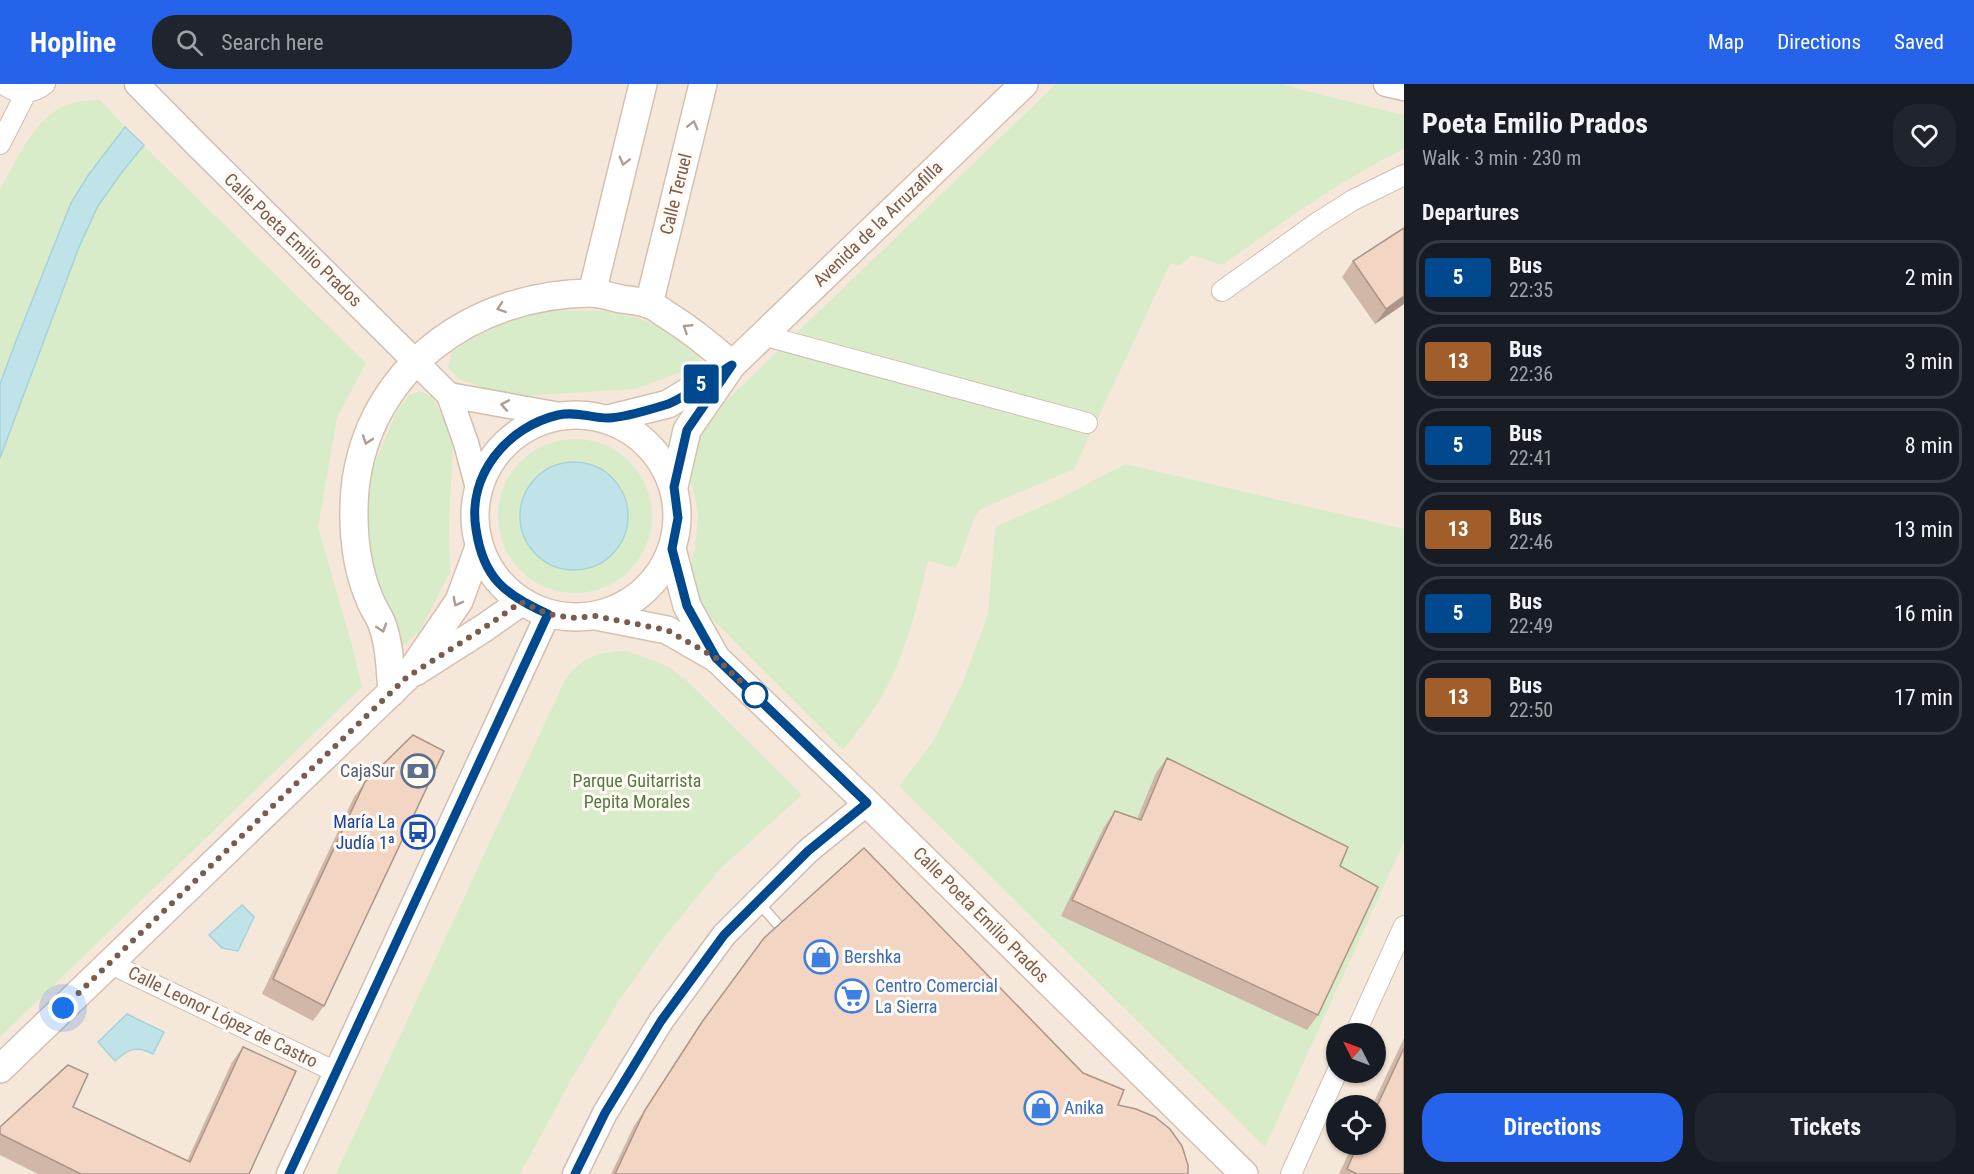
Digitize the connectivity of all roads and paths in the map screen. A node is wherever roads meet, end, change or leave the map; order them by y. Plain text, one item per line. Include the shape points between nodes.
1 (4, 84) edge
2 (45, 84) edge
3 (138, 84) edge
4 (643, 84) edge
5 (703, 84) edge
6 (1024, 84) edge
7 (1386, 84) edge
8 (1404, 88) edge
9 (26, 93) junction
10 (0, 144) edge
11 (1404, 175) edge
12 (1222, 291) dead end
13 (592, 293) junction
14 (650, 304) junction
15 (762, 336) junction
16 (416, 360) junction
17 (732, 365) junction
18 (449, 394) junction
19 (560, 415) junction
20 (608, 418) junction
21 (1087, 423) dead end
22 (674, 487) junction
23 (478, 488) junction
24 (479, 548) junction
25 (672, 549) junction
26 (521, 602) junction
27 (548, 614) junction
28 (595, 616) junction
29 (716, 658) junction
30 (399, 684) junction
31 (867, 803) junction
32 (757, 901) junction
33 (1404, 926) edge
34 (781, 928) edge
35 (110, 963) junction
36 (1360, 1023) edge
37 (0, 1069) edge
38 (336, 1072) junction
39 (1332, 1083) edge
40 (289, 1174) edge
41 (575, 1174) edge
42 (1244, 1174) edge
43 (1291, 1174) edge

1 - 9 street
2 - 9 street
3 - 16 street, Calle Poeta Emilio Prados
4 -> 13 main road
14 -> 5 main road, Calle Teruel
6 - 15 main road, Avenida de la Arruzafilla
7 - 8 street
9 - 10 street
11 - 12 street via 1353,200
13 - 14 main road
13 -> 16 main road via 499,308 448,334
17 -> 14 main road via 699,336
15 - 17 main road, Avenida de la Arruzafilla
15 - 21 street
16 - 18 street, Calle Poeta Emilio Prados
16 -> 30 main road via 387,399 369,433 360,460 355,497 355,545 361,573 382,625
17 - 20 main road, Avenida de la Arruzafilla via 668,404
17 - 22 main road, Avenida de la Arruzafilla via 687,430
19 -> 18 street
18 - 23 street
19 - 20 main road
19 - 23 main road via 532,423 508,439 490,461
20 - 22 main road via 638,434 660,457
22 - 25 main road via 678,518
23 - 24 main road via 474,518
24 - 26 main road via 498,582
24 -> 30 main road via 459,601
25 - 28 main road via 655,580 628,603
25 - 29 main road, Calle Poeta Emilio Prados via 687,606
26 - 27 main road
26 - 30 main road
27 - 28 main road
27 - 38 street
28 - 29 main road, Calle Poeta Emilio Prados via 667,630
29 - 31 main road, Calle Poeta Emilio Prados
30 - 35 main road
31 - 32 street via 808,851
31 - 42 main road, Calle Poeta Emilio Prados
32 - 34 lane
32 - 41 street via 724,935 661,1021 605,1113
33 - 36 street
35 - 37 main road
35 - 38 street, Calle Leonor López de Castro
38 - 40 street
39 - 43 street

